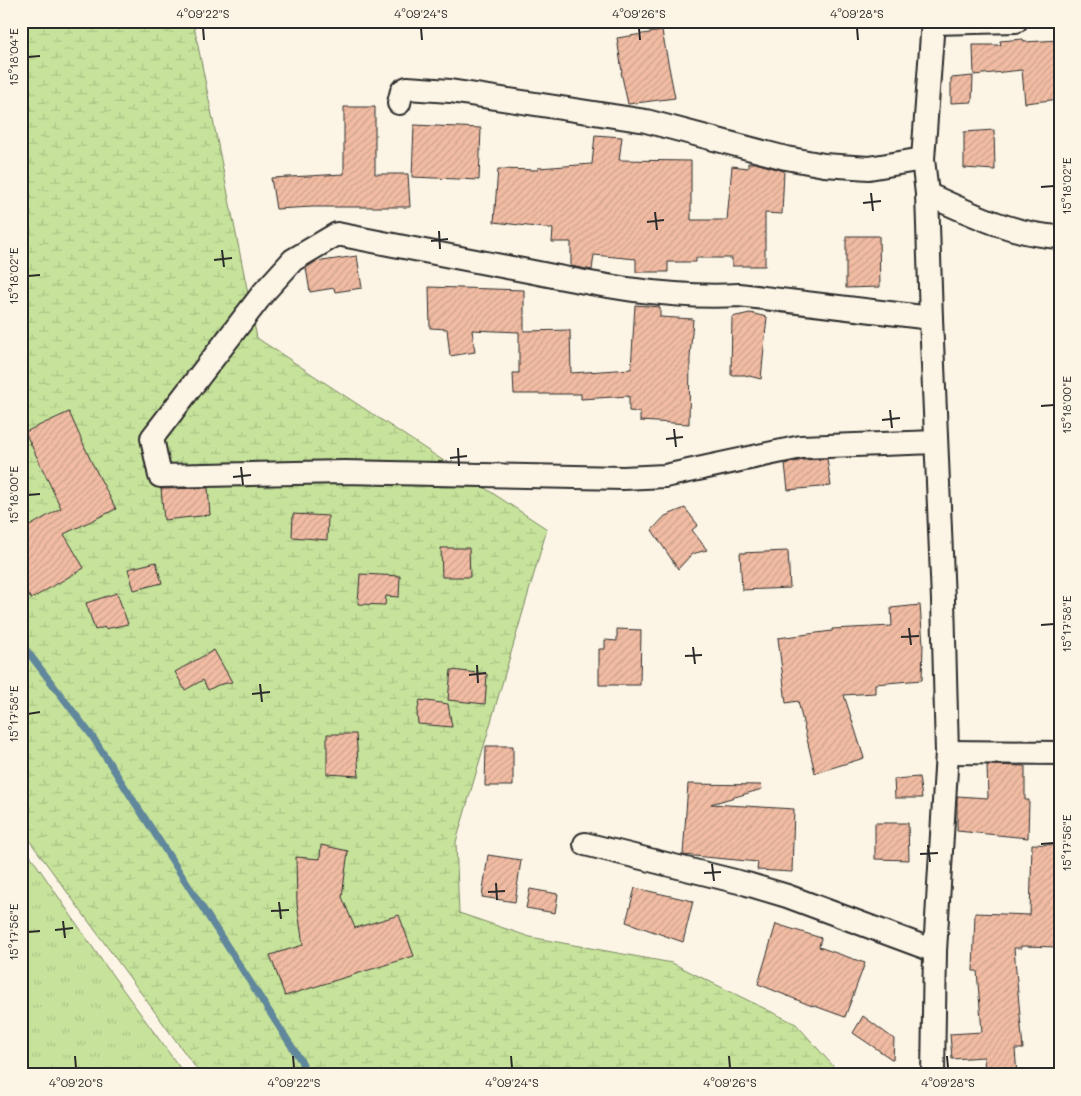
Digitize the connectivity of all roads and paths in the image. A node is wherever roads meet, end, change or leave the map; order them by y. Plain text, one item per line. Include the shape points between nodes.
1 (1016, 21) edge
2 (933, 22) edge
3 (399, 103) dead end
4 (923, 159) junction
5 (927, 194) junction
6 (1060, 237) edge
7 (931, 318) junction
8 (936, 442) junction
9 (946, 752) junction
10 (1060, 753) edge
11 (585, 844) dead end
12 (935, 951) junction
13 (933, 1075) edge

1 - 2 street
2 - 4 street
3 - 4 street via 402,91 407,88 450,91 646,121 824,165 869,168
4 - 5 street
5 - 6 street via 1022,232
5 - 7 street
7 - 8 street
7 - 8 street via 739,295 668,294 583,282 337,234 294,260 264,292 152,438 160,476 344,472 623,478 666,476 801,447
8 - 9 street via 944,600
9 - 10 street
9 - 12 street
11 - 12 street via 748,884
12 - 13 street

